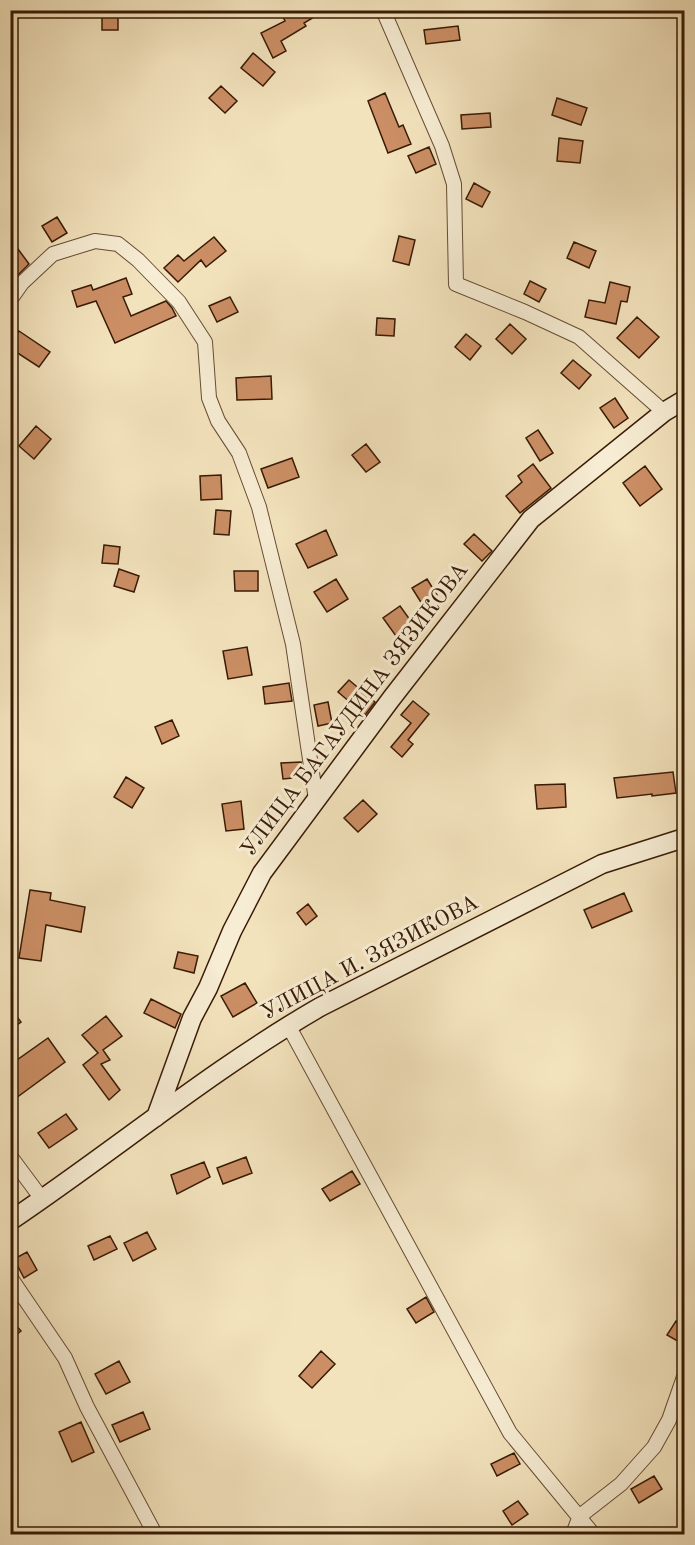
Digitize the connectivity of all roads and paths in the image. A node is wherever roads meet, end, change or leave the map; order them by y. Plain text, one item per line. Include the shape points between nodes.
1 (383, 10) edge
2 (10, 300) edge
3 (684, 400) edge
4 (664, 412) junction
5 (316, 800) junction
6 (684, 838) edge
7 (288, 1025) junction
8 (156, 1117) junction
9 (10, 1156) edge
10 (42, 1199) junction
11 (10, 1221) edge
12 (10, 1277) edge
13 (684, 1377) edge
14 (580, 1516) junction
15 (155, 1534) edge
16 (573, 1534) edge
17 (594, 1534) edge

1 - 4 street via 442,146 454,184 456,284 579,337
2 - 5 street via 53,254 95,241 118,244 179,302 205,342 209,398 218,421 239,453 259,507 291,634
3 - 4 street, УЛИЦА БАГАУДИНА ЗЯЗИКОВА
4 - 5 street, УЛИЦА БАГАУДИНА ЗЯЗИКОВА via 531,519
5 - 8 street, УЛИЦА БАГАУДИНА ЗЯЗИКОВА via 262,873 232,931 192,1018
6 - 7 street, УЛИЦА И. ЗЯЗИКОВА via 602,864
7 - 8 street, УЛИЦА И. ЗЯЗИКОВА
7 - 14 street via 510,1433
8 - 10 street, УЛИЦА И. ЗЯЗИКОВА
9 - 10 street
10 - 11 street, УЛИЦА И. ЗЯЗИКОВА
12 - 15 street via 65,1358
13 - 14 street via 669,1420 654,1447 621,1484
14 - 16 street
14 - 17 street

